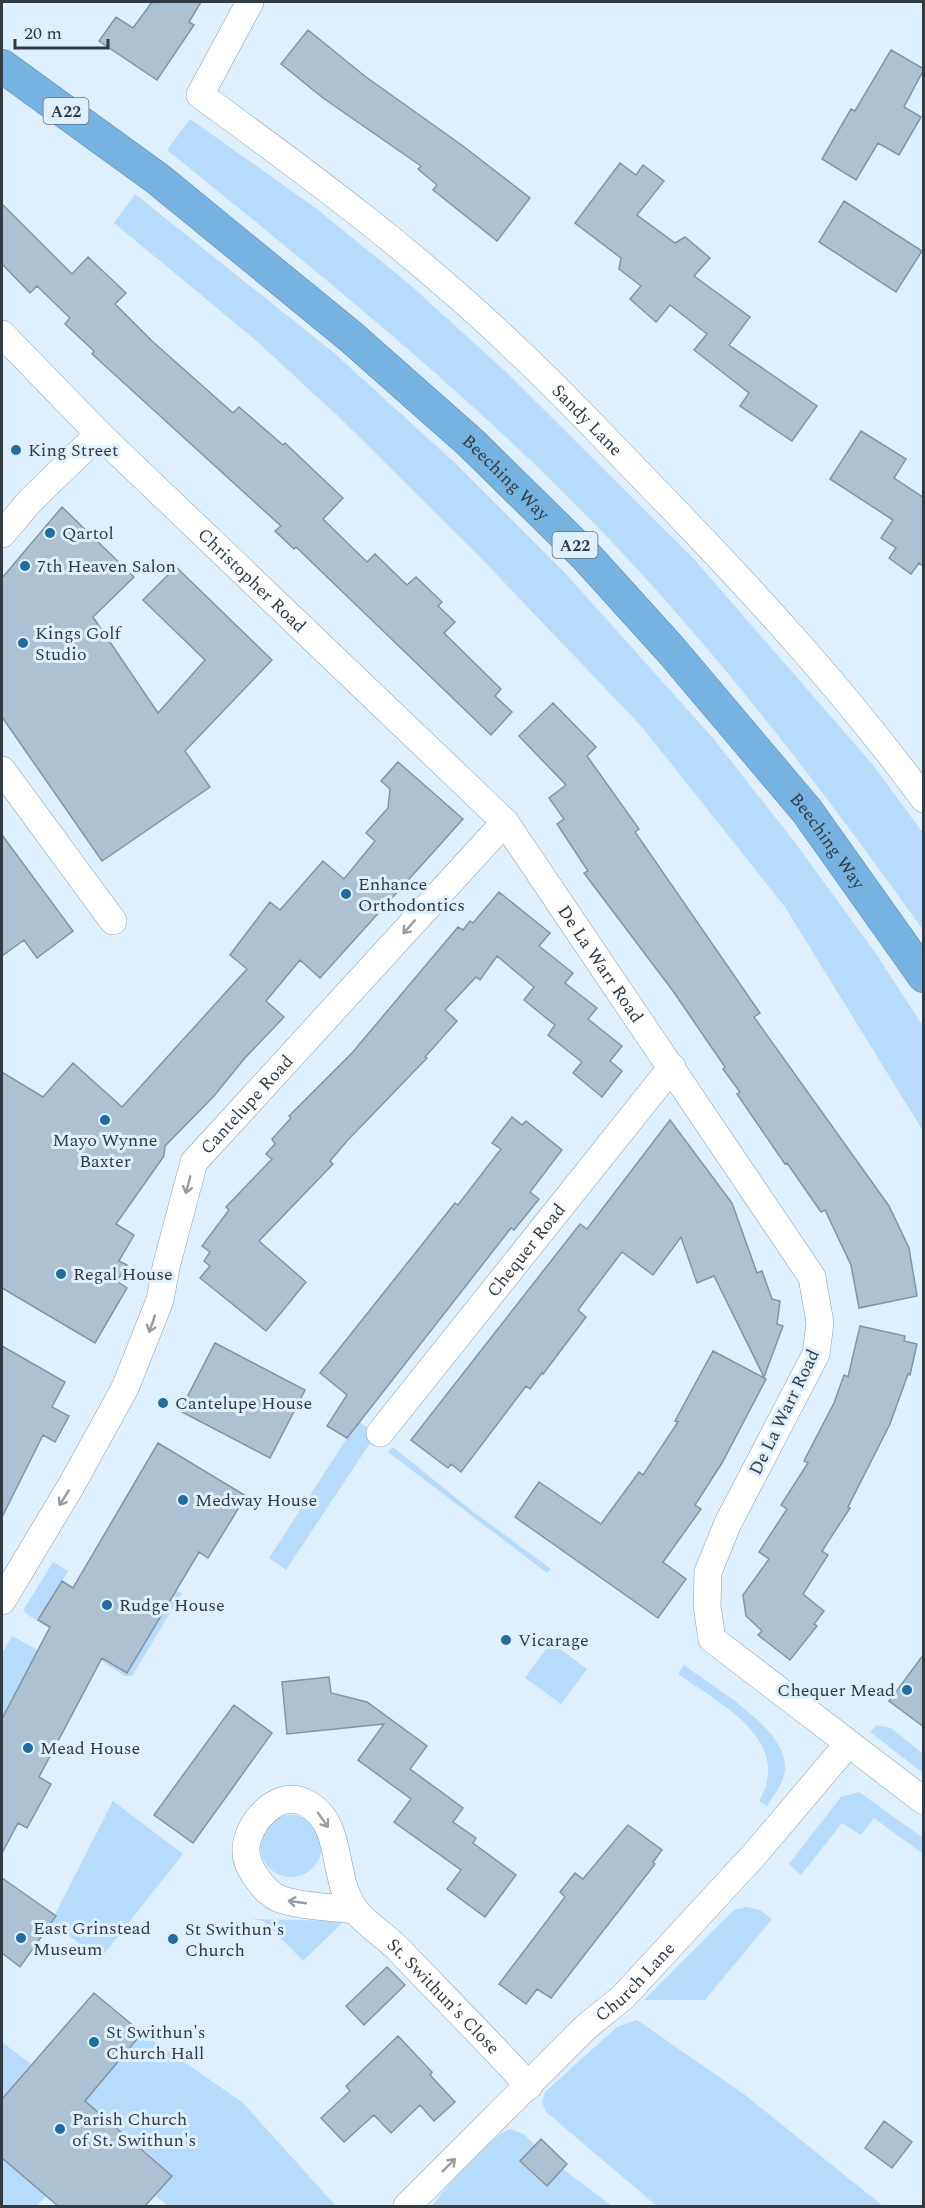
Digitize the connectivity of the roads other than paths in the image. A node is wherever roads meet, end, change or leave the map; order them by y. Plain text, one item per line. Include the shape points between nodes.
1 (249, 2) edge
2 (2, 66) edge
3 (2, 334) edge
4 (99, 434) junction
5 (2, 534) edge
6 (2, 770) edge
7 (924, 799) edge
8 (505, 822) junction
9 (113, 921) dead end
10 (924, 976) edge
11 (672, 1067) junction
12 (380, 1432) dead end
13 (2, 1601) edge
14 (849, 1744) junction
15 (924, 1802) edge
16 (355, 1910) junction
17 (529, 2086) junction
18 (407, 2206) edge

1 - 7 street, Sandy Lane via 201,95 331,190 521,353 736,573 888,751
2 - 10 highway, Beeching Way / A22 via 158,179 350,336 480,451 586,556 671,650 807,811
3 - 4 street, Christopher Road
4 - 5 street
4 - 8 street, Christopher Road
6 - 9 street
8 - 11 street, De La Warr Road
8 -> 13 street, Cantelupe Road via 194,1162 160,1300 129,1379 72,1486
11 - 12 street, Chequer Road
11 - 14 street, De La Warr Road via 812,1277 820,1323 816,1354 728,1523 708,1572 712,1640
14 - 15 street, De La Warr Road
14 - 17 street, Church Lane via 754,1855 622,1997 586,2027
16 -> 16 street, St. Swithun's Close via 282,1900 261,1886 248,1866 246,1848 251,1827 264,1811 284,1800 305,1802 323,1816 334,1839 336,1861
16 - 17 street, St. Swithun's Close via 397,1948
18 -> 17 street, Church Lane

